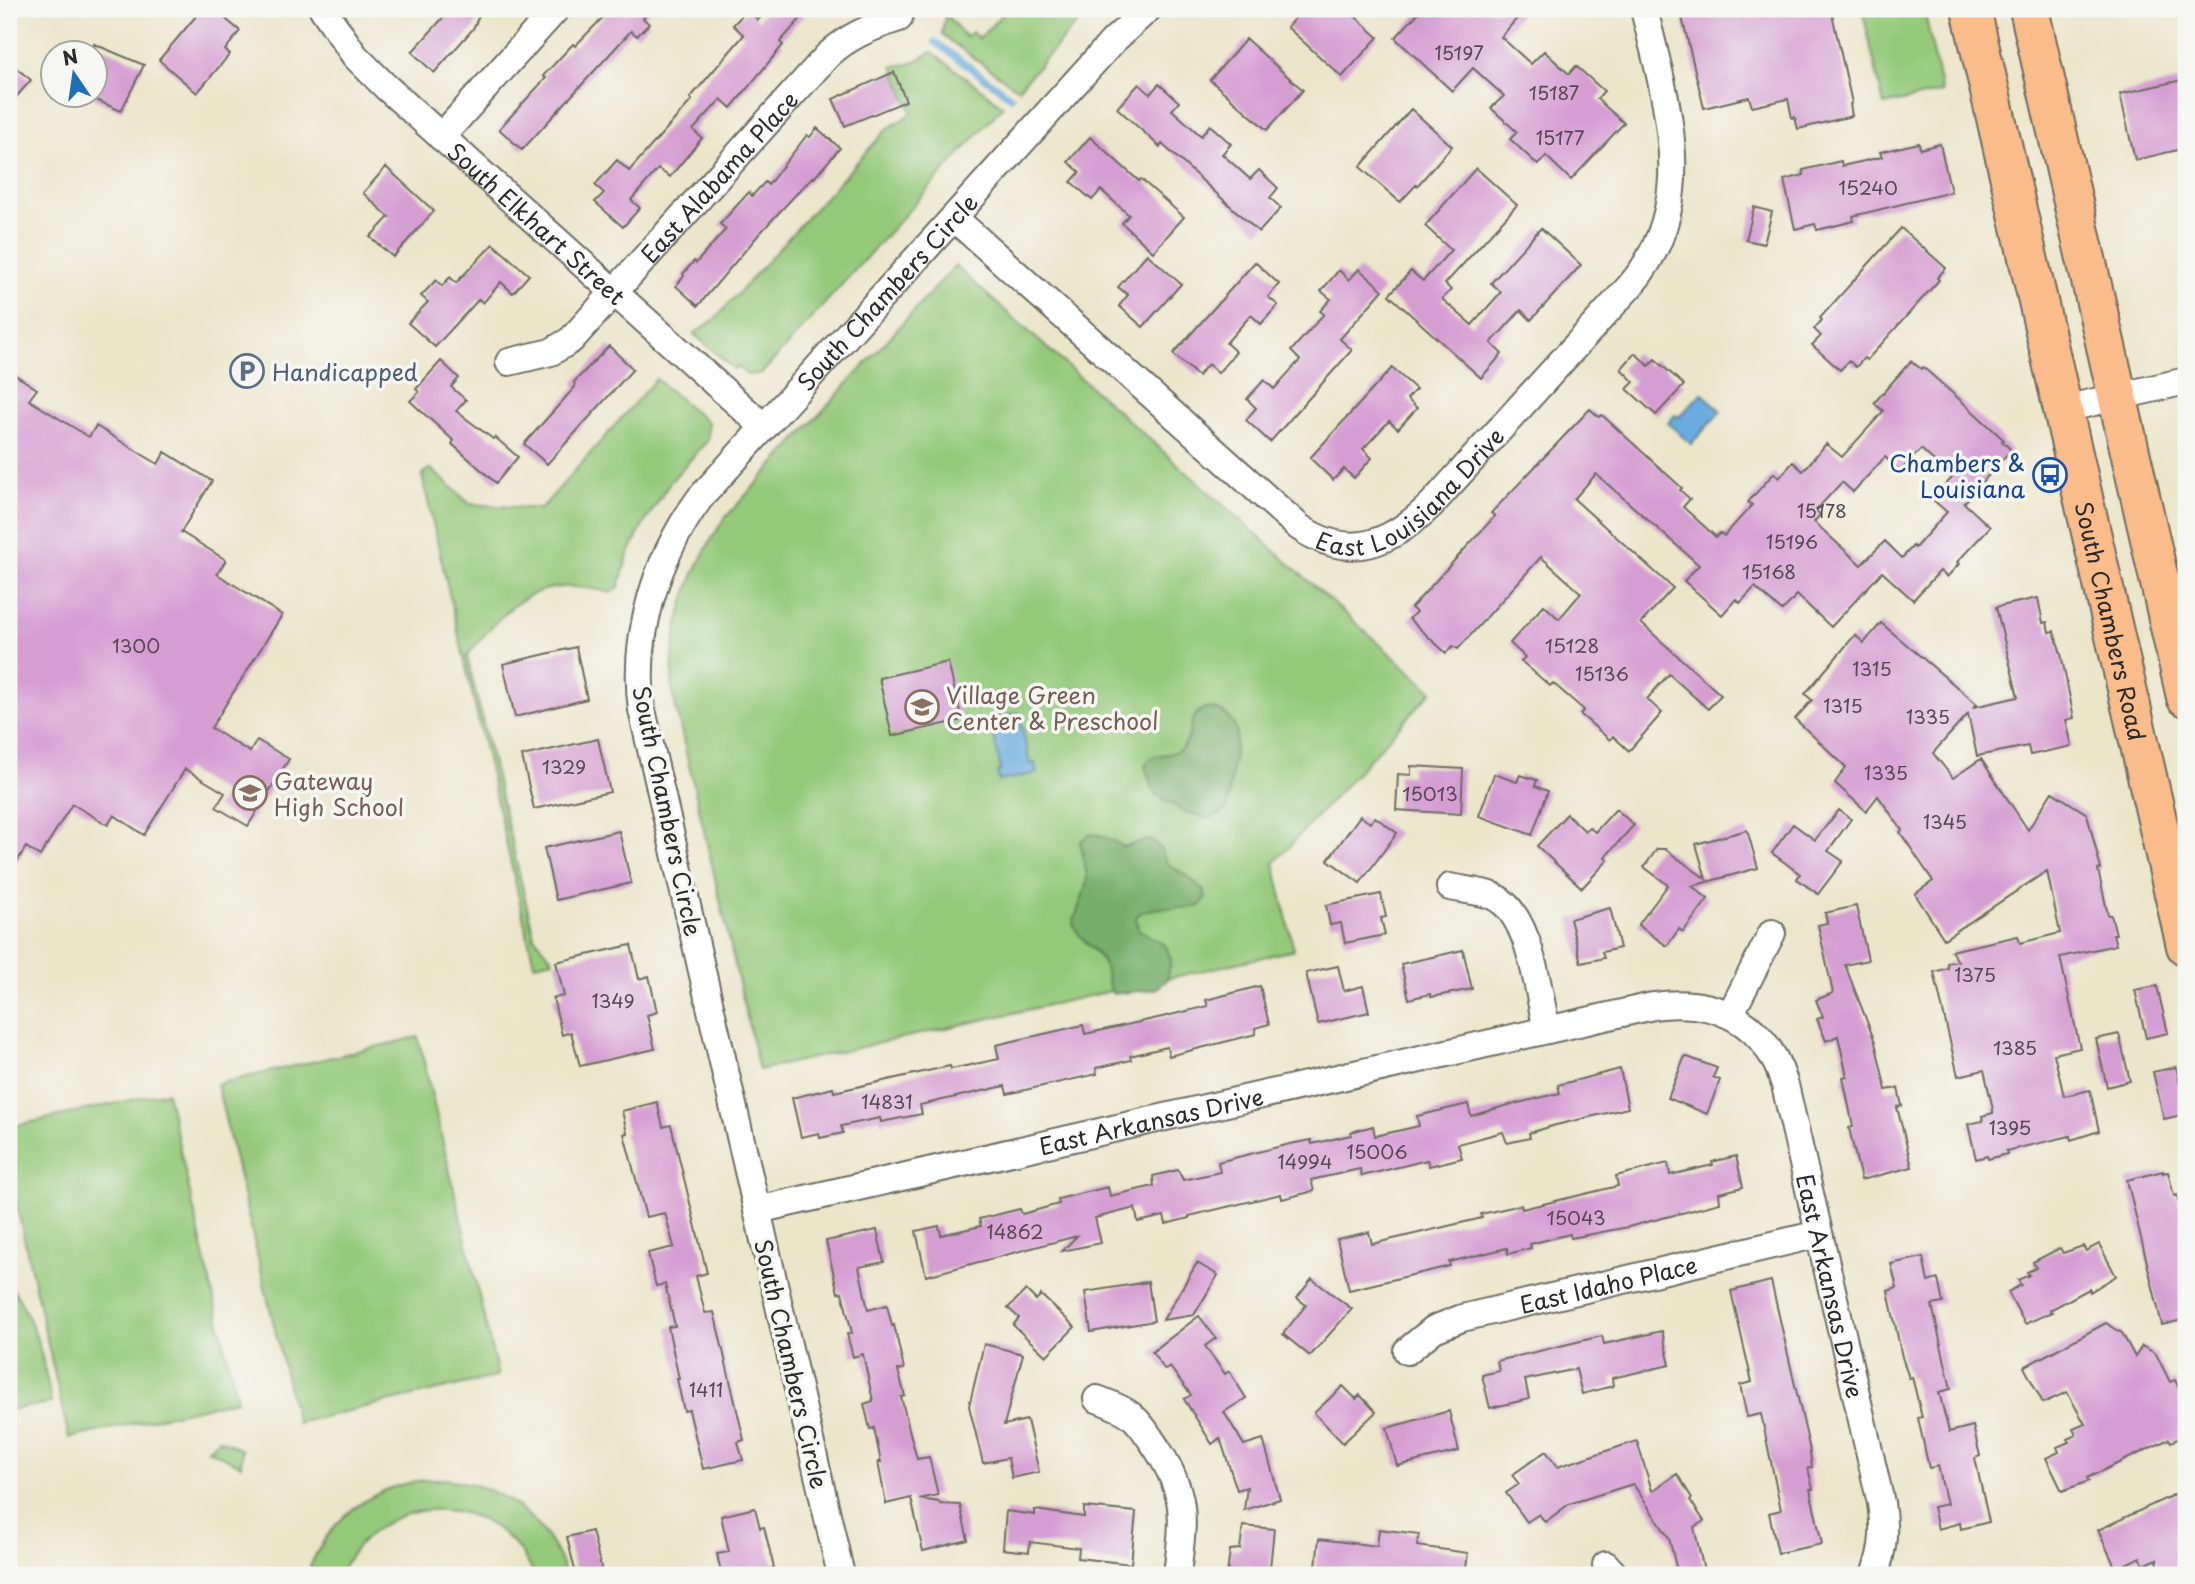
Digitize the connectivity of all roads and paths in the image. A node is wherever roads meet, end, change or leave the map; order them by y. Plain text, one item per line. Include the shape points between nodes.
1 (323, 9) edge
2 (556, 9) edge
3 (1148, 9) edge
4 (1644, 9) edge
5 (1971, 9) edge
6 (2029, 9) edge
7 (899, 18) dead end
8 (440, 137) junction
9 (954, 218) junction
10 (614, 294) junction
11 (509, 362) dead end
12 (2186, 381) edge
13 (2118, 397) junction
14 (2064, 409) junction
15 (764, 427) junction
16 (2186, 697) edge
17 (1450, 887) dead end
18 (1772, 933) dead end
19 (2186, 946) edge
20 (1730, 1015) junction
21 (1547, 1030) junction
22 (757, 1210) junction
23 (1819, 1234) junction
24 (1407, 1351) dead end
25 (1097, 1399) dead end
26 (841, 1575) edge
27 (1177, 1575) edge
28 (1874, 1575) edge

1 - 8 street, South Elkhart Street via 363,64
2 - 8 street
3 - 9 street, South Chambers Circle via 1113,41
4 - 9 street, East Louisiana Drive via 1674,158 1669,204 1649,260 1431,505 1403,530 1374,543 1338,545 1299,527
5 - 14 main road, South Chambers Road
6 - 13 main road
7 - 10 street, East Alabama Place via 860,31 827,56
8 - 10 street, South Elkhart Street
9 - 15 street, South Chambers Circle
10 - 11 street, East Alabama Place via 565,344
10 - 15 street, South Elkhart Street
12 - 13 street
13 - 14 street
13 - 16 main road
14 - 19 main road, South Chambers Road
15 - 22 street, South Chambers Circle via 700,498 672,543 650,601 639,678
17 - 21 street via 1493,896 1513,914 1527,943
18 - 20 street
20 - 21 street, East Arkansas Drive via 1702,1005 1676,1003
20 - 23 street, East Arkansas Drive via 1760,1038 1780,1070
21 - 22 street, East Arkansas Drive
22 - 26 street, South Chambers Circle
23 - 24 street, East Idaho Place via 1462,1318 1434,1328
23 - 28 street, East Arkansas Drive via 1884,1524
25 - 27 street via 1133,1416 1175,1479 1183,1515

